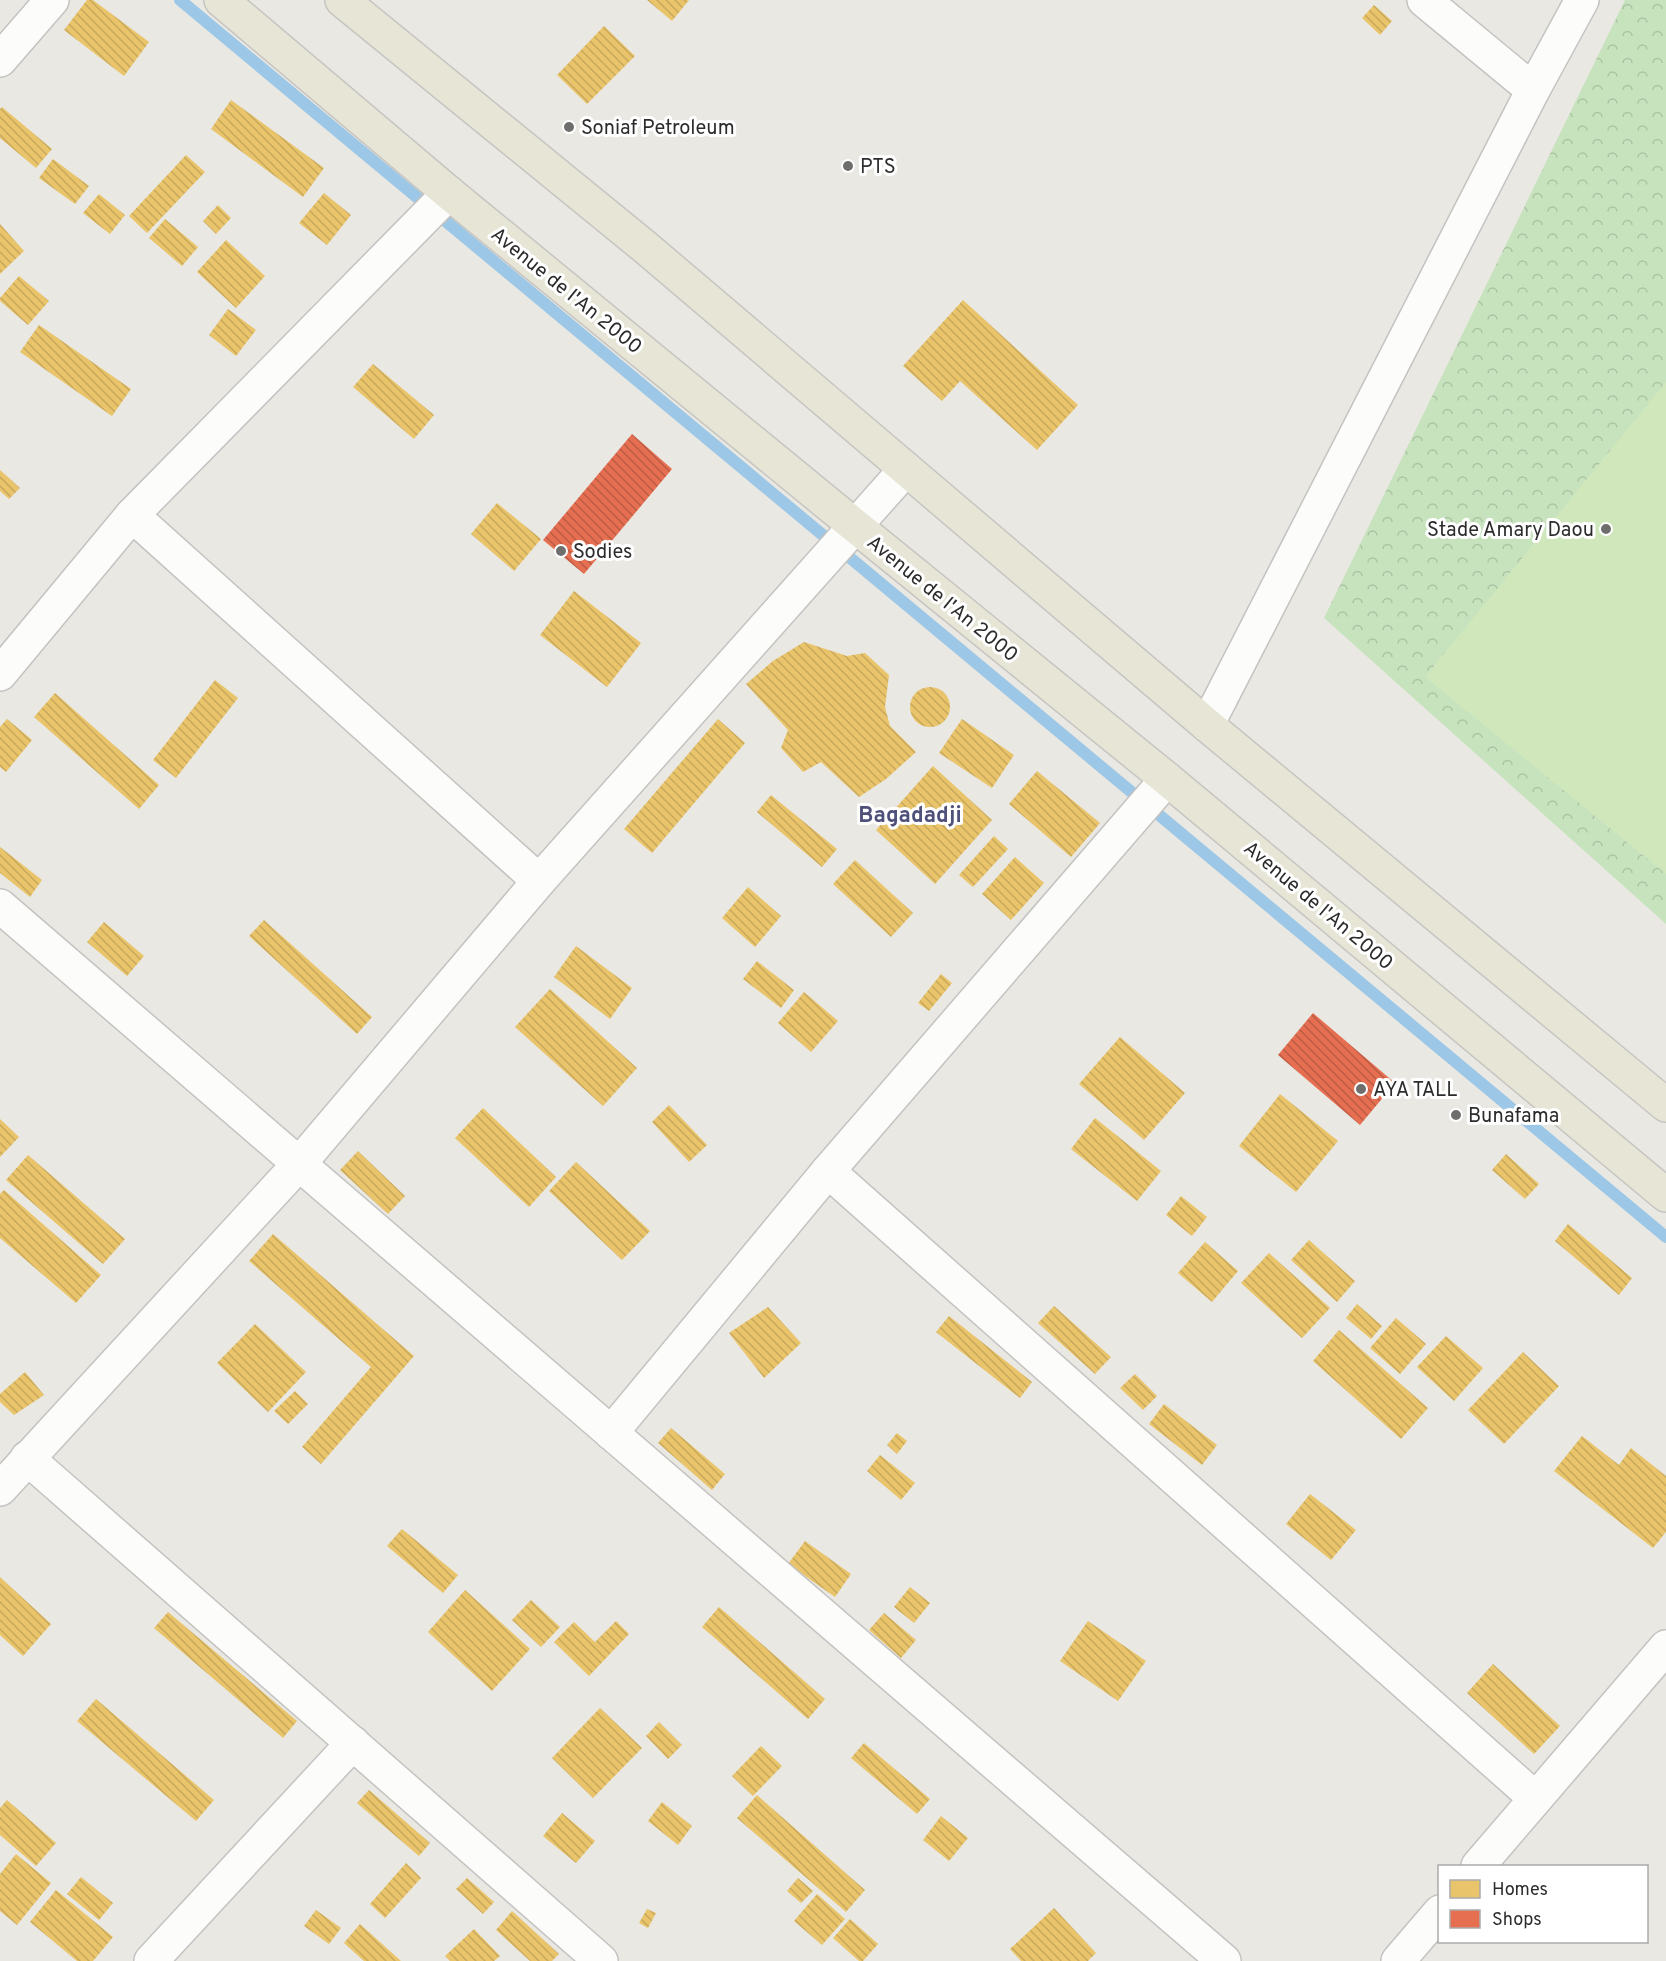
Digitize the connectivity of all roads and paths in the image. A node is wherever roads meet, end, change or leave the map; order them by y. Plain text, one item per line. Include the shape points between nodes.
1 (52, 0) edge
2 (221, 0) edge
3 (342, 0) edge
4 (1424, 0) edge
5 (1582, 0) edge
6 (0, 60) edge
7 (1533, 90) junction
8 (449, 193) junction
9 (906, 469) junction
10 (132, 515) junction
11 (854, 525) junction
12 (0, 674) edge
13 (1207, 725) junction
14 (1167, 778) junction
15 (539, 881) junction
16 (0, 906) edge
17 (1666, 1105) edge
18 (299, 1164) junction
19 (828, 1171) junction
20 (1666, 1195) edge
21 (611, 1433) junction
22 (27, 1458) junction
23 (0, 1489) edge
24 (1666, 1647) edge
25 (353, 1743) junction
26 (1535, 1798) junction
27 (1479, 1865) edge
28 (1438, 1914) edge
29 (151, 1961) edge
30 (601, 1961) edge
31 (1224, 1961) edge
32 (1398, 1961) edge

1 - 6 street
2 - 8 main road, Avenue de l'An 2000
3 - 9 main road via 645,247
4 - 7 street
5 - 7 street
7 - 13 street
8 - 10 street
8 - 11 main road, Avenue de l'An 2000
9 - 11 street
9 - 13 main road
10 - 12 street
10 - 15 street
11 - 14 main road, Avenue de l'An 2000
11 - 15 street
13 - 17 main road
14 - 19 street
14 - 20 main road, Avenue de l'An 2000
15 - 18 street
16 - 18 street
18 - 21 street
18 - 22 street
19 - 21 street
19 - 26 street
21 - 31 street
22 - 23 street
22 - 25 street
24 - 26 street
25 - 29 street
25 - 30 street
26 - 27 street
28 - 32 street

